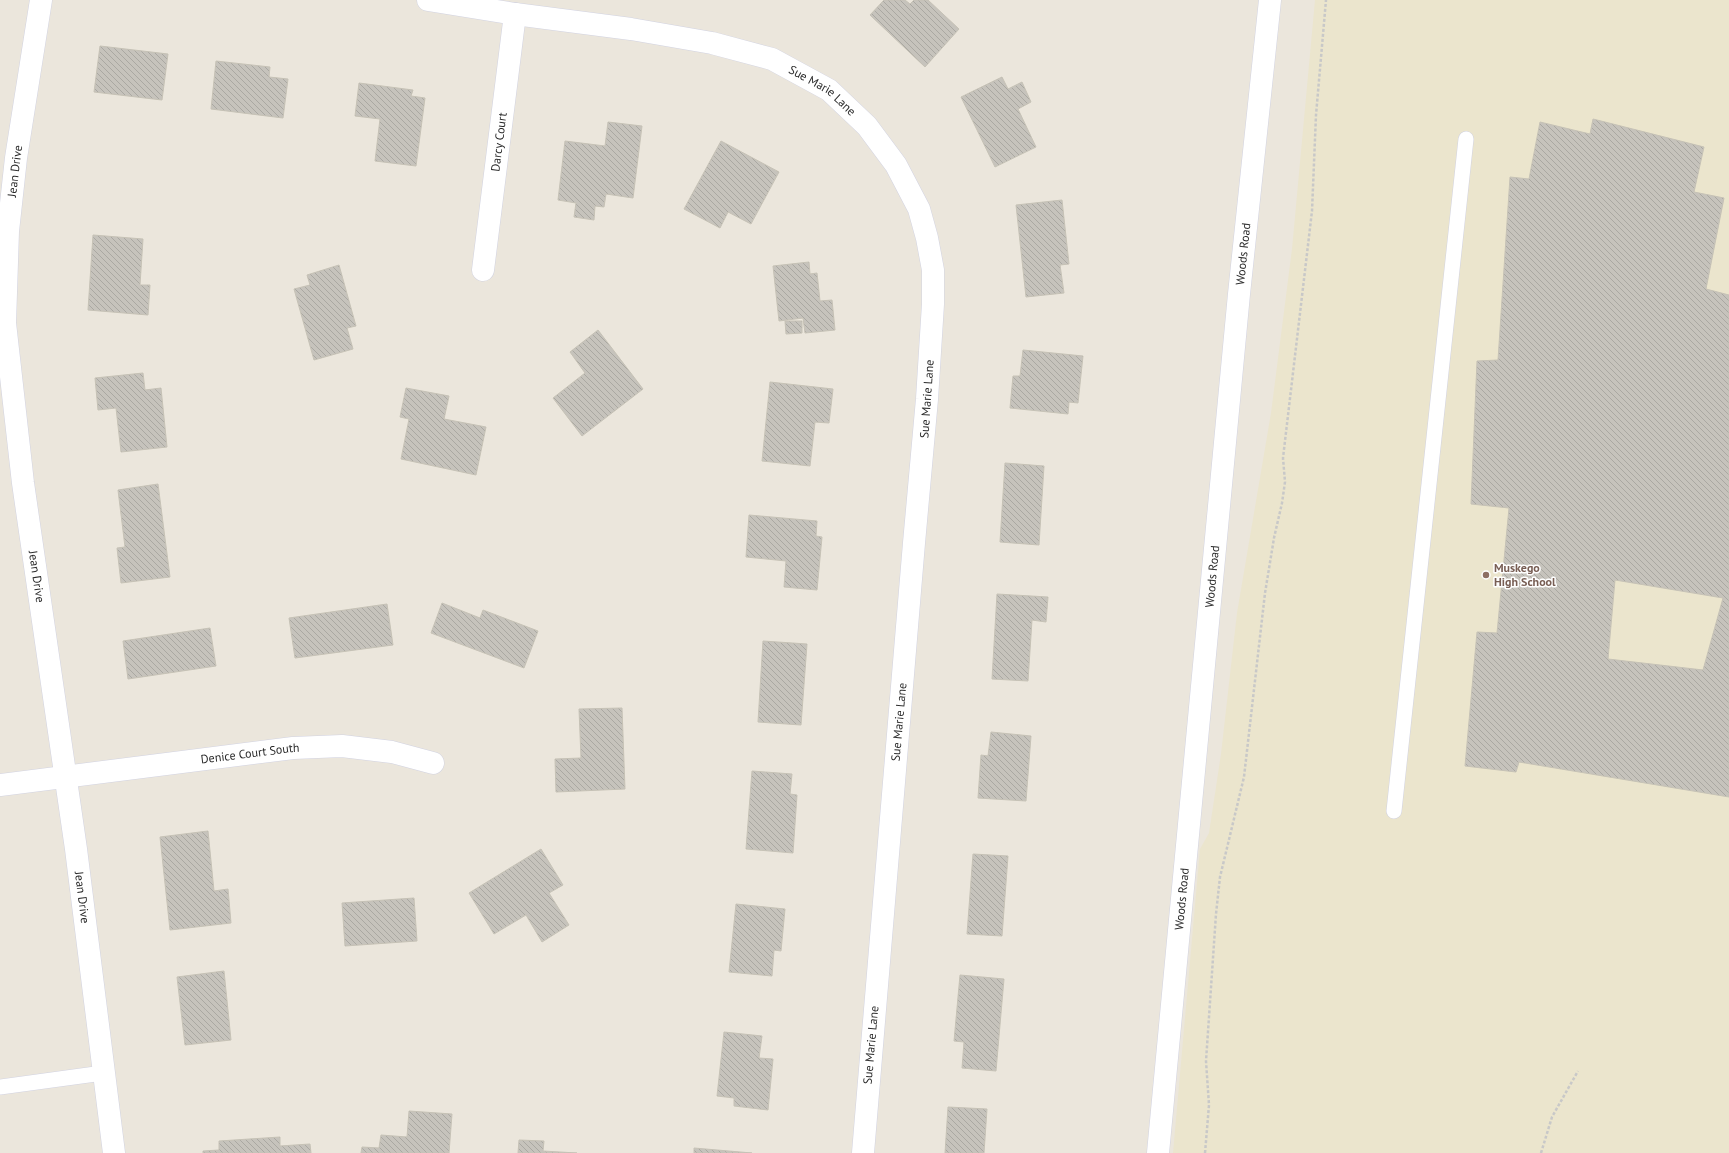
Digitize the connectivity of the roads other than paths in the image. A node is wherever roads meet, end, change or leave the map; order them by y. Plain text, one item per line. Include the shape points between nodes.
1 (41, 0) edge
2 (428, 0) edge
3 (1270, 0) edge
4 (515, 14) junction
5 (1466, 139) dead end
6 (483, 270) dead end
7 (4, 362) edge
8 (433, 763) dead end
9 (66, 776) junction
10 (0, 785) edge
11 (1394, 811) dead end
12 (103, 1073) junction
13 (0, 1087) edge
14 (114, 1153) edge
15 (863, 1153) edge
16 (1158, 1153) edge

1 - 7 street, Jean Drive via 16,158 8,231
2 - 4 street, Sue Marie Lane
3 - 16 street, Woods Road via 1239,294
4 - 6 street, Darcy Court
4 - 15 street, Sue Marie Lane via 631,29 772,59 829,90 867,126 896,165 919,209 933,270 928,399
5 - 11 lane
7 - 9 street, Jean Drive
8 - 9 street, Denice Court South via 392,752 342,746 293,748
9 - 10 street, Denice Court South
9 - 12 street, Jean Drive
12 - 13 lane
12 - 14 street, Jean Drive

